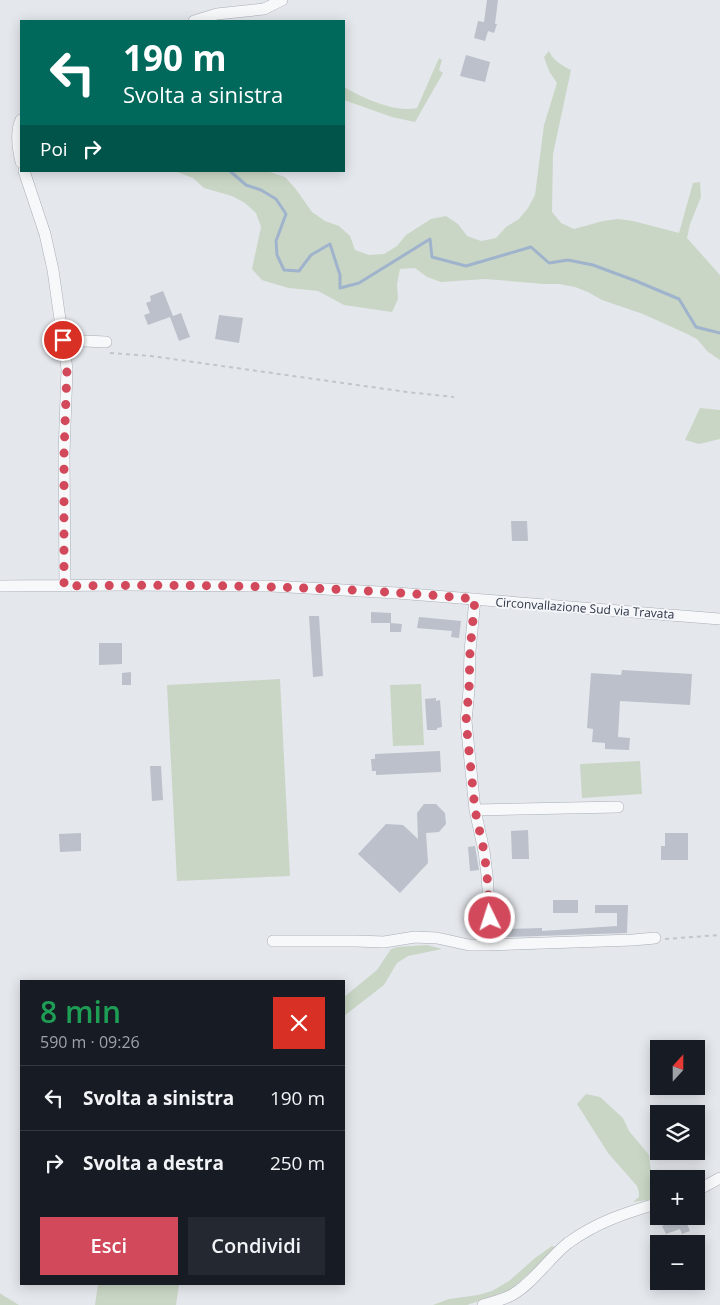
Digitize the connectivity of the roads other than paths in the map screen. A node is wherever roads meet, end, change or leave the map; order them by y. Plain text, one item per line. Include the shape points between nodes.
1 (282, 0) edge
2 (197, 20) edge
3 (20, 122) edge
4 (20, 153) edge
5 (24, 172) edge
6 (63, 340) junction
7 (106, 347) road end
8 (0, 586) edge
9 (64, 586) junction
10 (475, 599) junction
11 (720, 619) edge
12 (618, 807) dead end
13 (475, 810) junction
14 (655, 938) road end
15 (273, 941) dead end
16 (488, 945) junction
17 (720, 1178) edge
18 (705, 1186) edge
19 (650, 1206) edge
20 (483, 1305) edge

1 - 2 street via 264,8
3 - 4 street
5 - 6 street via 45,234
6 - 7 street
6 - 9 street via 67,368
8 - 9 street, Circonvallazione Sud via Travata
9 - 10 street, Circonvallazione Sud via Travata via 272,586
10 - 11 street, Circonvallazione Sud via Travata
10 - 13 street via 466,721
12 - 13 street
13 - 16 street via 487,875
14 - 16 street
15 - 16 street via 384,942 415,937
17 - 18 street
19 - 20 street via 594,1226 560,1250 511,1295

